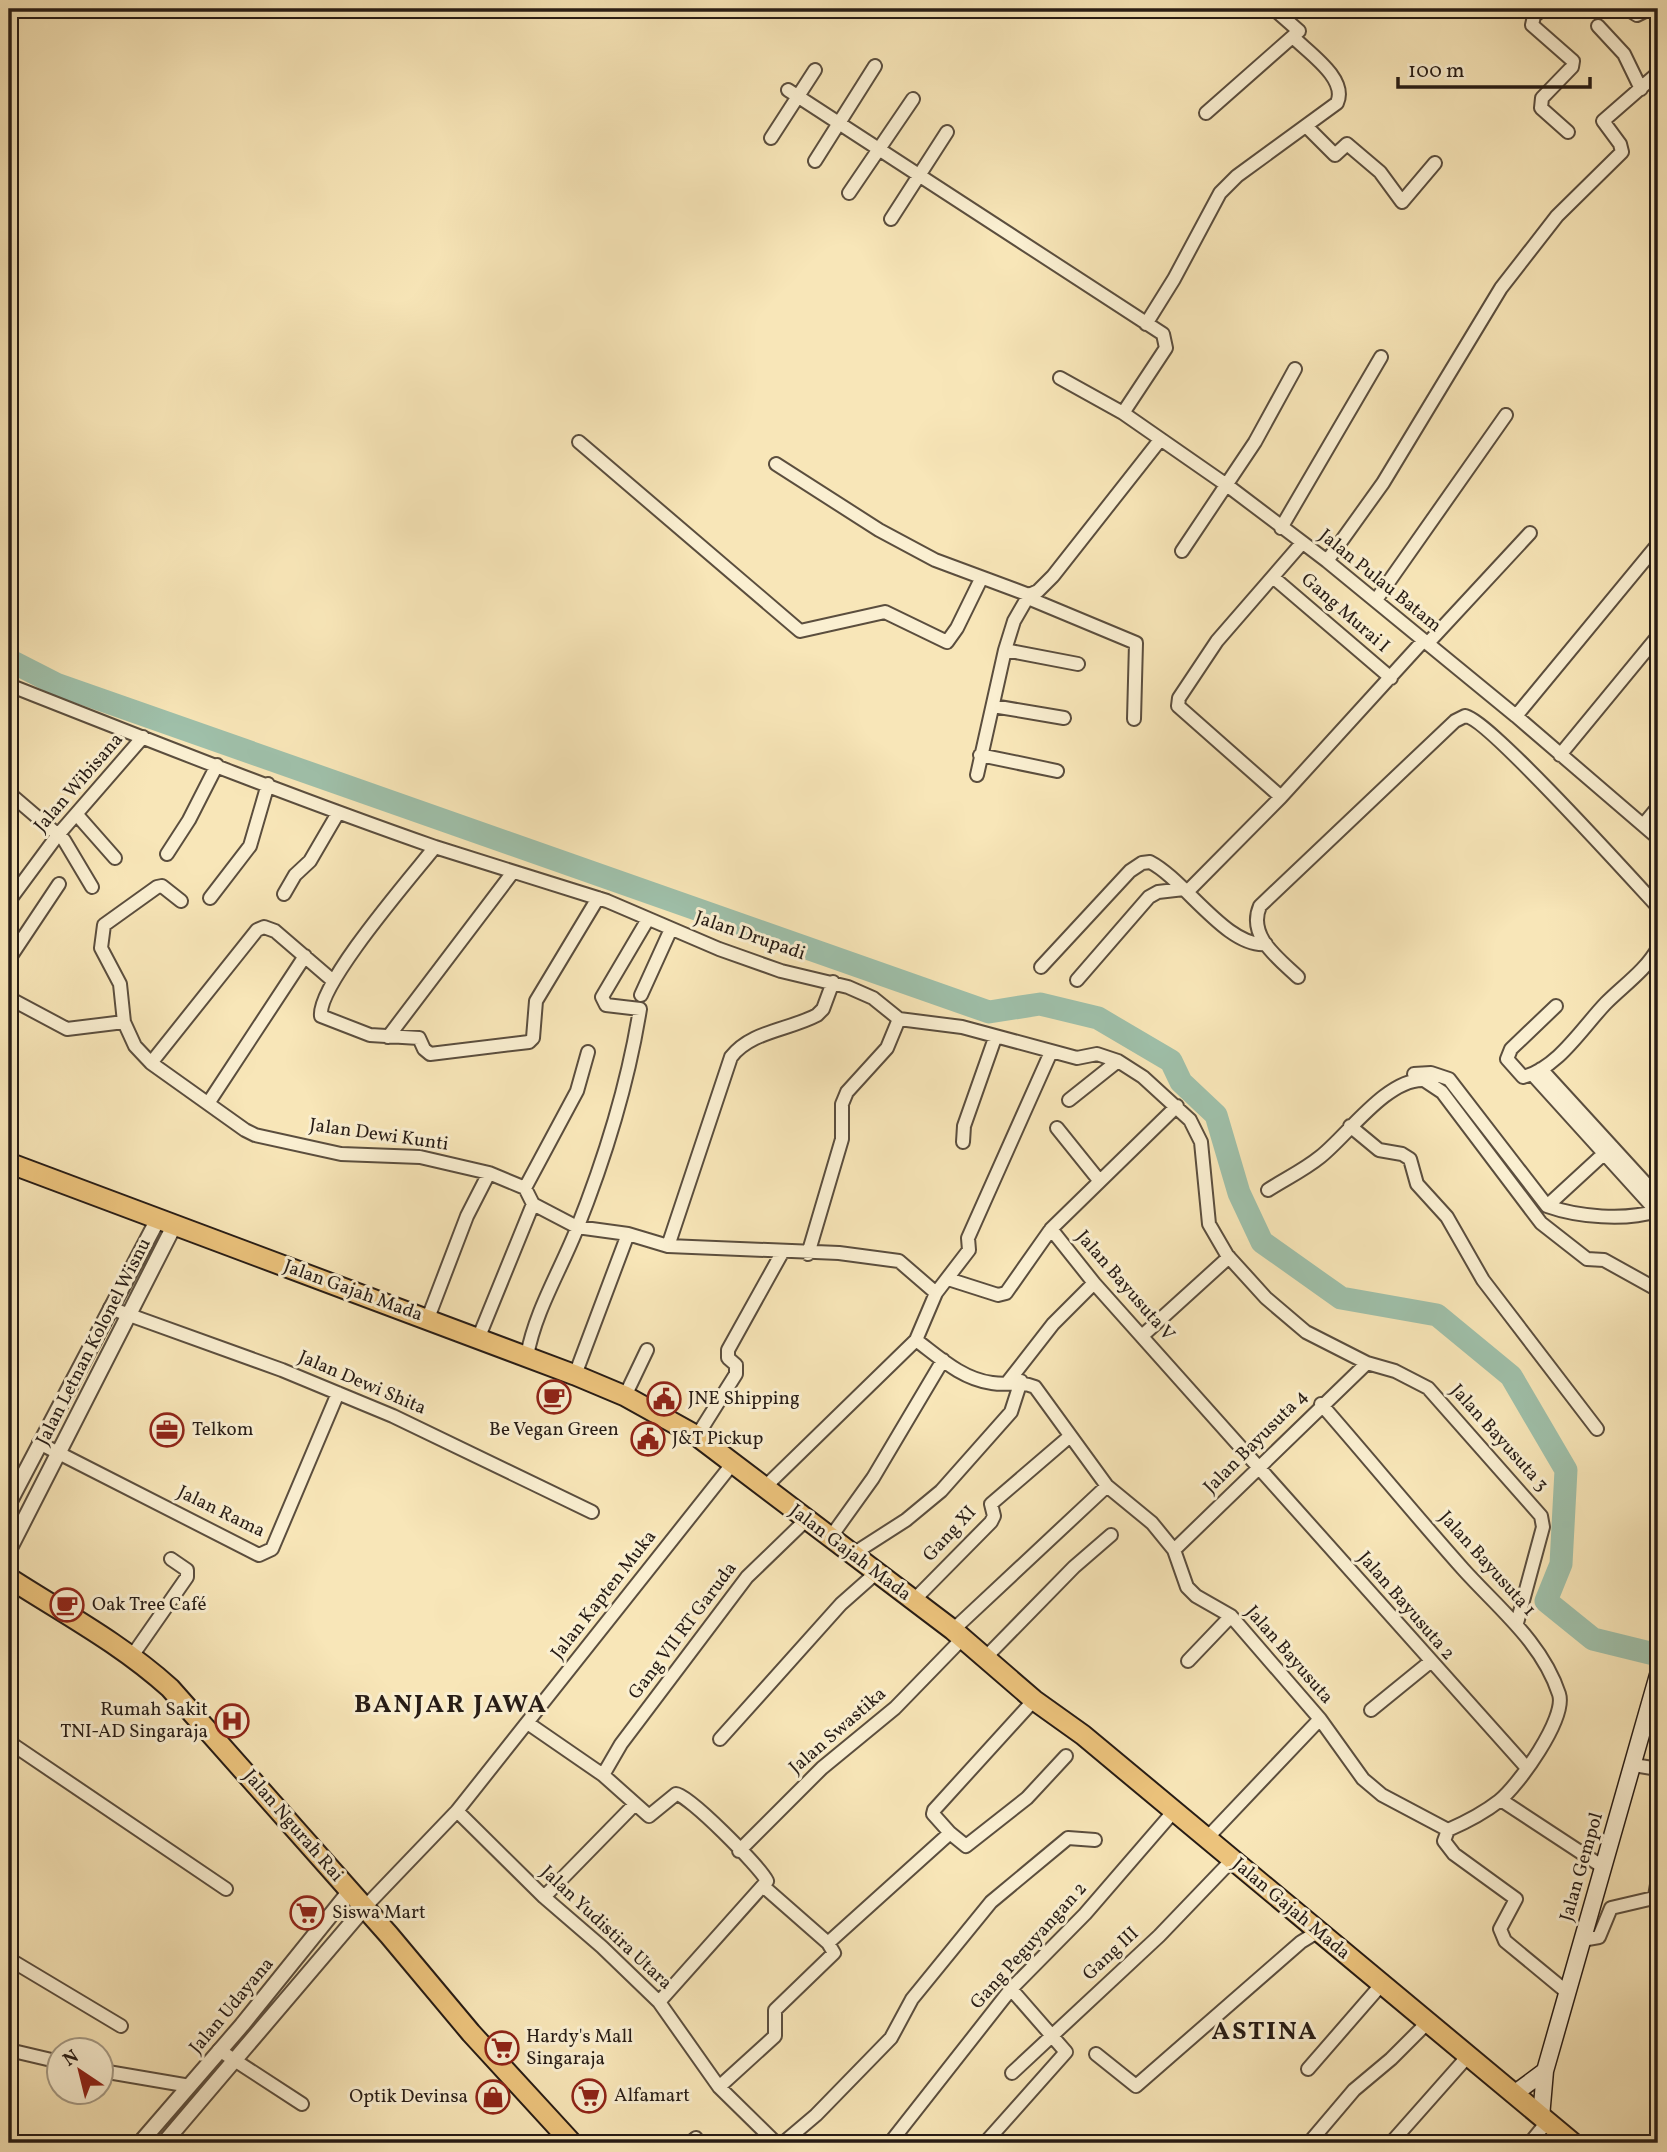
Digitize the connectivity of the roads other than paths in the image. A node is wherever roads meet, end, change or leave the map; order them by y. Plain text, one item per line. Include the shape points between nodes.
1 (1274, 9) edge
2 (1543, 9) edge
3 (1628, 9) edge
4 (1649, 9) edge
5 (1598, 26) dead end
6 (1293, 37) junction
7 (875, 66) dead end
8 (815, 70) dead end
9 (1658, 73) edge
10 (1642, 89) junction
11 (792, 93) junction
12 (913, 99) dead end
13 (1206, 113) dead end
14 (839, 123) junction
15 (1306, 126) junction
16 (947, 132) dead end
17 (1568, 132) dead end
18 (771, 138) dead end
19 (879, 150) junction
20 (815, 161) dead end
21 (1436, 163) dead end
22 (919, 176) junction
23 (849, 193) dead end
24 (891, 219) dead end
25 (1146, 324) junction
26 (1381, 356) dead end
27 (1295, 369) dead end
28 (1060, 378) dead end
29 (1123, 413) junction
30 (1506, 415) dead end
31 (1160, 440) junction
32 (579, 442) dead end
33 (776, 464) dead end
34 (1228, 485) junction
35 (1281, 528) junction
36 (1530, 533) dead end
37 (1302, 543) junction
38 (1658, 544) edge
39 (1182, 551) dead end
40 (1327, 561) junction
41 (1274, 578) junction
42 (981, 579) junction
43 (1028, 596) junction
44 (1376, 600) junction
45 (1658, 636) edge
46 (1426, 642) junction
47 (1005, 650) junction
48 (1078, 664) dead end
49 (1391, 678) junction
50 (9, 685) edge
51 (993, 706) junction
52 (1516, 716) junction
53 (1064, 718) dead end
54 (1134, 719) dead end
55 (143, 737) junction
56 (980, 755) junction
57 (1560, 755) junction
58 (217, 765) junction
59 (1057, 771) dead end
60 (977, 775) dead end
61 (268, 784) junction
62 (9, 793) edge
63 (1281, 797) junction
64 (1658, 807) edge
65 (338, 813) junction
66 (78, 816) junction
67 (1644, 824) junction
68 (57, 836) junction
69 (1658, 838) edge
70 (435, 847) junction
71 (167, 854) dead end
72 (115, 858) dead end
73 (513, 872) junction
74 (59, 884) dead end
75 (92, 887) dead end
76 (1186, 890) junction
77 (284, 894) dead end
78 (210, 898) dead end
79 (598, 898) junction
80 (9, 901) edge
81 (181, 901) dead end
82 (1658, 907) edge
83 (648, 919) junction
84 (671, 929) junction
85 (1266, 944) junction
86 (1658, 948) edge
87 (306, 956) junction
88 (9, 959) edge
89 (1041, 967) dead end
90 (1298, 977) dead end
91 (1077, 979) dead end
92 (332, 980) junction
93 (832, 982) junction
94 (641, 995) dead end
95 (9, 998) edge
96 (1556, 1006) dead end
97 (899, 1018) junction
98 (124, 1022) junction
99 (388, 1037) junction
100 (996, 1038) junction
101 (588, 1052) dead end
102 (1051, 1052) junction
103 (1118, 1061) junction
104 (151, 1063) junction
105 (1537, 1072) junction
106 (1375, 1091) dead end
107 (1069, 1100) dead end
108 (209, 1102) junction
109 (1177, 1106) junction
110 (1350, 1126) junction
111 (1057, 1128) dead end
112 (963, 1142) dead end
113 (1607, 1151) junction
114 (9, 1163) edge
115 (489, 1173) junction
116 (1098, 1179) junction
117 (525, 1188) junction
118 (1268, 1190) dead end
119 (1658, 1197) edge
120 (533, 1204) junction
121 (1547, 1206) junction
122 (1658, 1212) edge
123 (166, 1222) junction
124 (578, 1227) junction
125 (1051, 1229) junction
126 (628, 1234) junction
127 (668, 1246) junction
128 (783, 1251) junction
129 (808, 1254) junction
130 (1229, 1257) junction
131 (948, 1279) junction
132 (1094, 1283) junction
133 (1658, 1290) edge
134 (936, 1293) junction
135 (110, 1308) junction
136 (130, 1315) junction
137 (428, 1318) junction
138 (1142, 1336) junction
139 (478, 1339) junction
140 (916, 1340) junction
141 (647, 1350) dead end
142 (527, 1356) junction
143 (943, 1360) junction
144 (1367, 1363) junction
145 (575, 1375) junction
146 (1014, 1382) junction
147 (338, 1393) junction
148 (625, 1396) junction
149 (1321, 1404) junction
150 (1597, 1429) dead end
151 (697, 1436) junction
152 (1069, 1437) junction
153 (39, 1443) junction
154 (59, 1453) junction
155 (733, 1462) junction
156 (1259, 1468) junction
157 (766, 1486) junction
158 (1108, 1486) junction
159 (9, 1503) edge
160 (592, 1512) dead end
161 (806, 1520) junction
162 (1111, 1535) dead end
163 (830, 1538) junction
164 (9, 1550) edge
165 (1174, 1550) junction
166 (853, 1554) junction
167 (171, 1559) dead end
168 (876, 1573) junction
169 (10, 1582) edge
170 (913, 1601) junction
171 (1231, 1616) junction
172 (1517, 1623) junction
173 (957, 1635) junction
174 (132, 1656) junction
175 (985, 1658) junction
176 (1188, 1661) dead end
177 (1430, 1662) junction
178 (1658, 1675) edge
179 (1034, 1700) junction
180 (1371, 1710) dead end
181 (1320, 1719) junction
182 (529, 1724) junction
183 (720, 1739) dead end
184 (9, 1742) edge
185 (1066, 1756) dead end
186 (1634, 1765) junction
187 (1527, 1768) junction
188 (1658, 1769) edge
189 (603, 1775) junction
190 (1501, 1800) junction
191 (634, 1805) junction
192 (457, 1811) junction
193 (1174, 1811) junction
194 (1448, 1830) junction
195 (950, 1833) junction
196 (1208, 1837) junction
197 (1095, 1840) dead end
198 (739, 1851) junction
199 (1232, 1860) junction
200 (1603, 1867) junction
201 (1658, 1879) edge
202 (765, 1883) junction
203 (226, 1889) dead end
204 (350, 1891) junction
205 (1657, 1896) edge
206 (544, 1897) junction
207 (365, 1907) junction
208 (1319, 1931) junction
209 (1582, 1940) junction
210 (831, 1948) junction
211 (9, 1959) edge
212 (1381, 1985) junction
213 (1011, 1989) junction
214 (1568, 1993) junction
215 (659, 2003) junction
216 (1428, 2022) junction
217 (121, 2026) dead end
218 (1053, 2034) junction
219 (9, 2050) edge
220 (219, 2050) junction
221 (1096, 2054) dead end
222 (1468, 2056) junction
223 (46, 2059) edge
224 (236, 2059) junction
225 (1308, 2069) dead end
226 (1545, 2071) junction
227 (116, 2073) edge
228 (1012, 2073) dead end
229 (190, 2086) junction
230 (719, 2087) junction
231 (1514, 2094) junction
232 (302, 2104) dead end
233 (1544, 2119) junction
234 (172, 2139) edge
235 (141, 2143) edge
236 (572, 2143) edge
237 (776, 2143) edge
238 (783, 2143) edge
239 (890, 2143) edge
240 (985, 2143) edge
241 (1309, 2143) edge
242 (1391, 2143) edge
243 (1530, 2143) edge
244 (1573, 2143) edge

1 - 6 street via 1299,31
2 - 17 street via 1532,25 1573,61 1542,99 1541,108
3 - 4 street via 1637,15
5 - 10 street via 1623,54
6 - 13 street
6 - 15 street via 1337,81 1341,93 1337,103
7 - 14 street
8 - 11 street
9 - 10 street
10 - 40 street via 1603,121 1622,152 1573,198 1500,288 1383,483
11 - 14 street
11 - 18 street
12 - 19 street
14 - 19 street
14 - 20 street
15 - 21 street via 1335,155 1347,144 1380,172 1402,202
15 - 25 street via 1220,192
16 - 22 street
19 - 22 street
19 - 23 street
22 - 24 street
22 - 25 street
25 - 29 street via 1163,334 1166,348
26 - 35 street
27 - 34 street
28 - 29 street, Jalan Pulau Batam
29 - 31 street, Jalan Pulau Batam
30 - 44 street
31 - 34 street, Jalan Pulau Batam
31 - 43 street via 1053,576
32 - 42 street via 800,631 885,612 947,642
33 - 42 street via 879,530
34 - 35 street, Jalan Pulau Batam
34 - 39 street
35 - 37 street, Jalan Pulau Batam
36 - 46 street
37 - 40 street, Jalan Pulau Batam
37 - 41 street, Gang Murai I
38 - 52 street
40 - 44 street, Jalan Pulau Batam
41 - 49 street, Gang Murai I
41 - 63 street, Gang Murai I via 1217,641 1178,706
42 - 43 street
43 - 47 street
43 - 54 street via 1136,643
44 - 46 street, Jalan Pulau Batam
45 - 57 street
46 - 49 street
46 - 52 street, Jalan Pulau Batam
47 - 48 street
47 - 51 street
49 - 63 street
50 - 55 street, Jalan Wibisana
51 - 53 street
51 - 56 street
52 - 57 street, Jalan Pulau Batam
55 - 58 street, Jalan Drupadi
55 - 66 street, Jalan Wibisana
56 - 59 street
56 - 60 street
57 - 67 street, Jalan Pulau Batam
58 - 61 street, Jalan Drupadi
58 - 71 street
61 - 65 street, Jalan Drupadi
61 - 78 street via 250,846
62 - 68 street
63 - 76 street
64 - 67 street
65 - 70 street, Jalan Drupadi
65 - 77 street
66 - 68 street, Jalan Wibisana
66 - 72 street
67 - 69 street, Jalan Pulau Batam
68 - 75 street via 70,848
68 - 80 street, Jalan Wibisana
70 - 73 street, Jalan Drupadi
70 - 92 street
73 - 79 street, Jalan Drupadi
73 - 99 street
74 - 88 street
76 - 85 street via 1244,939
76 - 89 street via 1160,867 1142,863 1129,871
76 - 91 street via 1149,897
79 - 83 street, Jalan Drupadi
79 - 99 street via 536,1001 529,1042 430,1054 419,1038
81 - 98 street via 160,885 102,929 101,948 120,984
82 - 85 street via 1482,724 1465,716 1260,906 1257,932
83 - 84 street, Jalan Drupadi
83 - 124 street via 601,1000 606,1005 640,1009 621,1095
84 - 93 street, Jalan Drupadi via 781,971
84 - 94 street
85 - 90 street
86 - 105 street via 1571,1043
87 - 92 street
87 - 104 street via 269,927 257,930
87 - 108 street
92 - 99 street via 321,1016
93 - 97 street, Jalan Drupadi via 873,998
93 - 127 street via 817,1015 753,1039 731,1057
95 - 98 street via 67,1030
96 - 105 street via 1507,1059 1523,1077
97 - 100 street, Jalan Drupadi via 962,1027
97 - 129 street via 887,1048 847,1091 842,1104 842,1139
98 - 104 street, Jalan Dewi Kunti via 127,1034
100 - 102 street, Jalan Drupadi
100 - 112 street via 964,1126
101 - 117 street via 577,1091
102 - 103 street, Jalan Drupadi via 1077,1058 1097,1054
102 - 131 street via 968,1238 969,1250
103 - 107 street
103 - 109 street, Jalan Drupadi
104 - 108 street, Jalan Dewi Kunti
105 - 113 street
106 - 121 street via 1384,1092 1422,1072 1449,1079
108 - 115 street, Jalan Dewi Kunti via 255,1135 341,1154 421,1157
109 - 116 street, Jalan Bayusuta V
109 - 130 street, Jalan Bayusuta 3 via 1201,1142 1209,1224
110 - 118 street via 1315,1161
110 - 133 street via 1409,1082 1432,1083 1541,1223 1587,1259 1604,1259
110 - 150 street via 1379,1150 1410,1159 1417,1184 1447,1217 1483,1280
111 - 116 street
113 - 119 street
113 - 121 street
113 - 122 street
114 - 123 highway, Jalan Gajah Mada
115 - 117 street, Jalan Dewi Kunti
115 - 137 street via 467,1216
116 - 125 street, Jalan Bayusuta V
117 - 120 street
120 - 124 street
120 - 139 street
121 - 122 street via 1621,1216
123 - 135 street, Jalan Letnan Kolonel Wisnu
123 - 136 street, Jalan Letnan Kolonel Wisnu
123 - 137 highway, Jalan Gajah Mada
124 - 126 street
124 - 142 street via 540,1310
125 - 131 street via 1006,1293
125 - 132 street, Jalan Bayusuta V
126 - 127 street
126 - 145 street
127 - 128 street
128 - 129 street
128 - 151 street via 728,1350 736,1374
129 - 134 street via 899,1261
130 - 138 street
130 - 144 street, Jalan Bayusuta 3 via 1266,1298 1306,1332
131 - 134 street
132 - 138 street, Jalan Bayusuta V
132 - 146 street via 1053,1324
134 - 140 street
135 - 136 street, Jalan Dewi Shita
135 - 153 street, Jalan Letnan Kolonel Wisnu
136 - 147 street, Jalan Dewi Shita
136 - 154 street, Jalan Letnan Kolonel Wisnu
137 - 139 highway, Jalan Gajah Mada
138 - 156 street, Jalan Bayusuta V
139 - 142 highway, Jalan Gajah Mada
140 - 143 street, Jalan Bayusuta
140 - 157 street
141 - 148 street
142 - 145 highway, Jalan Gajah Mada
143 - 146 street, Jalan Bayusuta via 968,1378 995,1384
143 - 163 street via 873,1478
144 - 149 street, Jalan Bayusuta 4
144 - 172 street, Jalan Bayusuta 3 via 1428,1388 1541,1516 1543,1527
145 - 148 highway, Jalan Gajah Mada
146 - 152 street, Jalan Bayusuta via 1035,1387
146 - 166 street via 1011,1412 941,1491
147 - 154 street, Jalan Rama via 272,1549 259,1555
147 - 160 street, Jalan Dewi Shita
148 - 151 highway, Jalan Gajah Mada
149 - 156 street, Jalan Bayusuta 4
149 - 172 street, Jalan Bayusuta 1 via 1465,1571
151 - 155 highway, Jalan Gajah Mada
152 - 158 street, Jalan Bayusuta
152 - 170 street, Gang XI via 992,1504 991,1522
153 - 154 street, Jalan Rama
153 - 159 street, Jalan Letnan Kolonel Wisnu
154 - 164 street, Jalan Letnan Kolonel Wisnu
155 - 157 highway, Jalan Gajah Mada
155 - 182 street, Jalan Kapten Muka
156 - 165 street, Jalan Bayusuta 4
156 - 177 street, Jalan Bayusuta 2
157 - 161 highway, Jalan Gajah Mada
158 - 165 street, Jalan Bayusuta via 1152,1522
158 - 173 street, Jalan Swastika
161 - 163 highway, Jalan Gajah Mada
161 - 189 street, Gang VII RT Garuda via 747,1577 621,1744
162 - 175 street
163 - 166 highway, Jalan Gajah Mada
165 - 171 street, Jalan Bayusuta via 1191,1592
166 - 168 highway, Jalan Gajah Mada
167 - 174 street via 187,1570 187,1577
168 - 170 highway, Jalan Gajah Mada
168 - 183 street via 841,1604
169 - 174 highway, Jalan Ngurah Rai via 69,1612
170 - 173 highway, Jalan Gajah Mada
171 - 176 street
171 - 181 street, Jalan Bayusuta
172 - 187 street, Jalan Bayusuta 1 via 1560,1695 1561,1710
173 - 175 highway, Jalan Gajah Mada
173 - 198 street, Jalan Swastika via 895,1708 822,1768
174 - 204 highway, Jalan Ngurah Rai via 170,1688
175 - 179 highway, Jalan Gajah Mada
177 - 180 street
177 - 187 street, Jalan Bayusuta 2
178 - 186 main road, Jalan Gempol
179 - 193 highway, Jalan Gajah Mada
179 - 195 street via 934,1810
181 - 194 street, Jalan Bayusuta via 1370,1787
181 - 196 street
182 - 189 street
182 - 192 street, Jalan Kapten Muka
184 - 203 street
185 - 195 street via 1027,1798 966,1846
186 - 188 street
186 - 200 main road, Jalan Gempol
187 - 190 street, Jalan Bayusuta 1
189 - 191 street
190 - 194 street
190 - 200 street
191 - 198 street via 649,1816 682,1794
191 - 206 street
192 - 206 street, Jalan Yudistira Utara
192 - 207 street, Jalan Kapten Muka
193 - 196 highway, Jalan Gajah Mada
193 - 213 street, Gang Peguyangan 2 via 1085,1914
194 - 214 street via 1444,1841 1454,1854 1516,1899 1500,1929 1505,1941
195 - 210 street
196 - 199 highway, Jalan Gajah Mada
197 - 238 street via 1068,1838 991,1902 912,1999 891,2038
198 - 202 street
199 - 208 highway, Jalan Gajah Mada
199 - 218 street, Gang III via 1159,1936
200 - 209 main road, Jalan Gempol
201 - 205 street
202 - 210 street
202 - 215 street
204 - 207 highway, Jalan Ngurah Rai
204 - 220 street, Jalan Udayana
205 - 209 street via 1611,1908 1599,1937
206 - 215 street, Jalan Yudistira Utara
207 - 224 street, Jalan Udayana
207 - 236 highway, Jalan Ngurah Rai
208 - 212 highway, Jalan Gajah Mada
208 - 221 street via 1136,2086
209 - 214 main road, Jalan Gempol
210 - 230 street via 775,2010 775,2036
211 - 217 street
212 - 216 highway, Jalan Gajah Mada
212 - 225 street
213 - 218 street
213 - 239 street, Gang Peguyangan 2
214 - 226 main road, Jalan Gempol
215 - 230 street, Jalan Yudistira Utara
216 - 222 highway, Jalan Gajah Mada
216 - 241 street via 1354,2090
218 - 228 street, Gang III
218 - 240 street via 1065,2054
219 - 223 street
220 - 224 street
220 - 229 street, Jalan Udayana
222 - 231 highway, Jalan Gajah Mada
222 - 242 street
224 - 232 street
224 - 234 street, Jalan Udayana
226 - 231 main road
226 - 233 main road, Jalan Gempol
227 - 229 street
229 - 235 street, Jalan Udayana
230 - 237 street, Jalan Yudistira Utara
231 - 233 highway, Jalan Gajah Mada
233 - 243 street
233 - 244 highway, Jalan Gajah Mada

